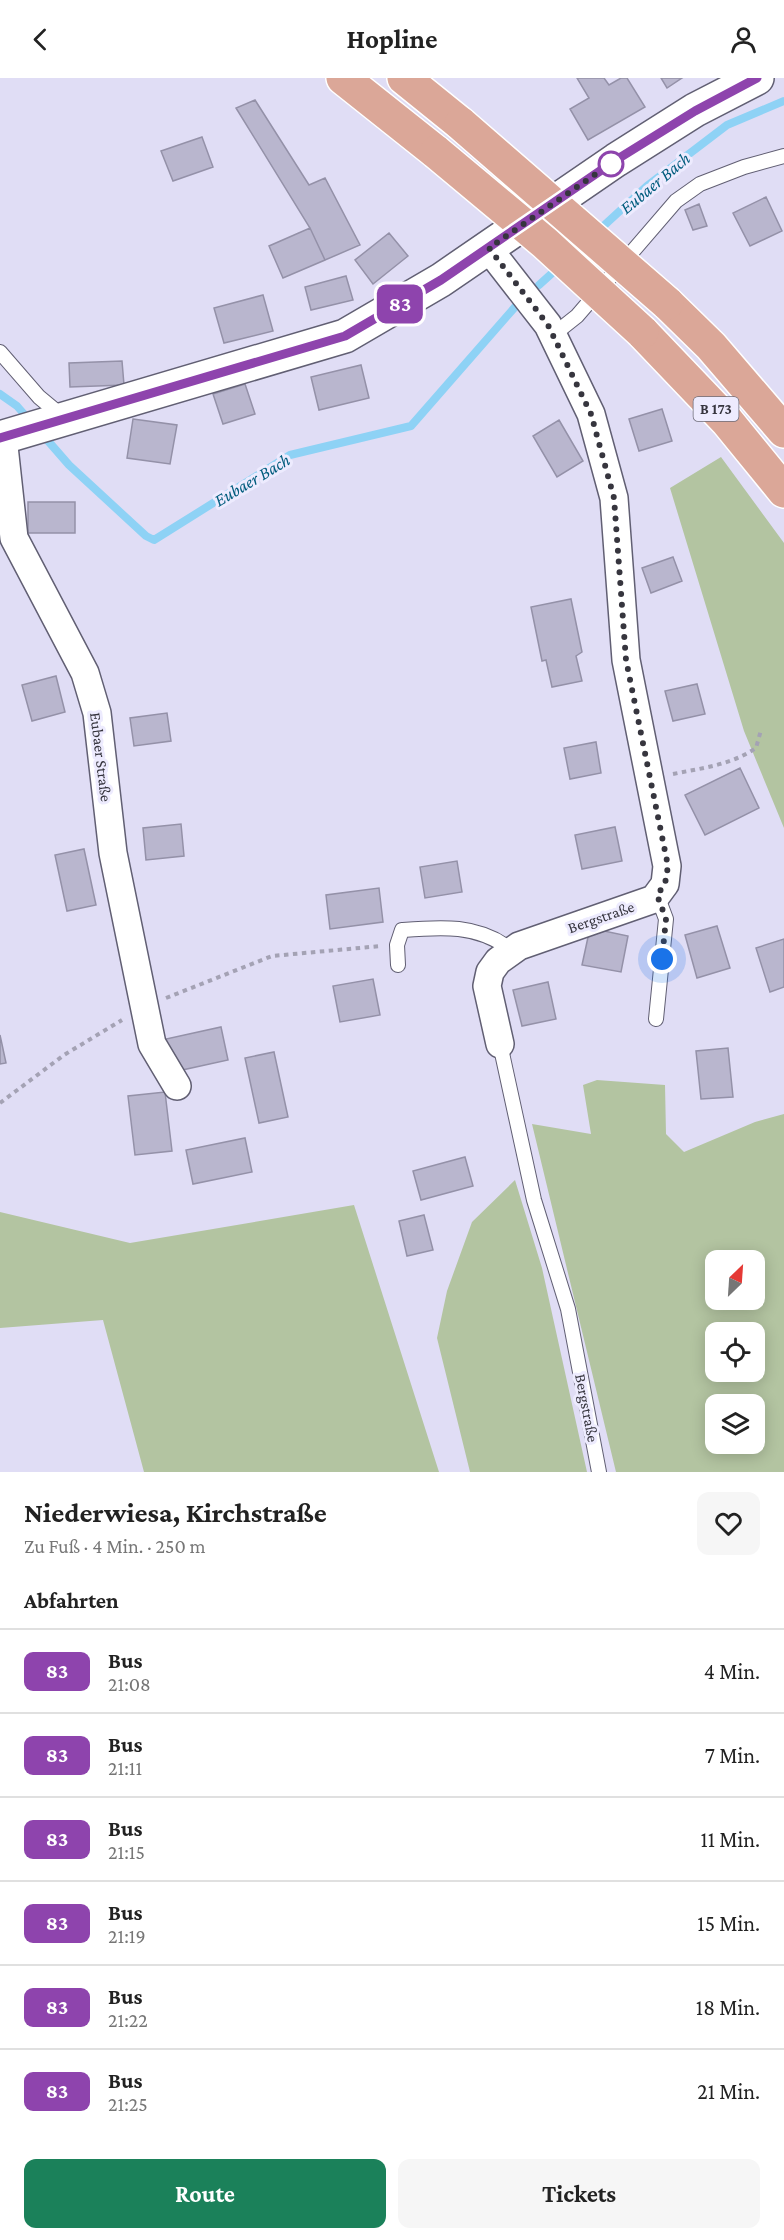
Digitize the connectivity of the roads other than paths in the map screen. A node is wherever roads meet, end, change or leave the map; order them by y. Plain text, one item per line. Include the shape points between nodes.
1 (343, 78) edge
2 (404, 78) edge
3 (757, 78) edge
4 (784, 156) edge
5 (489, 248) junction
6 (553, 335) junction
7 (0, 352) edge
8 (29, 429) edge
9 (784, 431) edge
10 (784, 491) edge
11 (657, 895) junction
12 (510, 949) junction
13 (398, 965) dead end
14 (656, 1019) dead end
15 (500, 1044) joint
16 (177, 1086) dead end
17 (599, 1472) edge

1 - 10 main road, B 173, bridge via 545,243 642,332 728,421
2 - 9 main road, B 173, bridge via 667,303 711,346
3 - 5 street via 616,160
4 - 6 lane via 700,184 676,201 576,316
5 - 6 street
5 - 8 street via 345,336
6 - 11 street via 591,414 614,498 626,660 668,866 665,884
7 - 8 lane via 39,397
8 - 16 street, Eubaer Straße via 14,538 85,672 96,713 113,853 152,1044
11 - 12 street, Bergstraße via 650,901
11 - 14 lane via 666,919
12 - 13 lane via 483,933 447,927 402,930 397,945
12 - 15 street, Bergstraße via 490,972 487,986
15 - 17 lane, Bergstraße via 534,1200 568,1309

